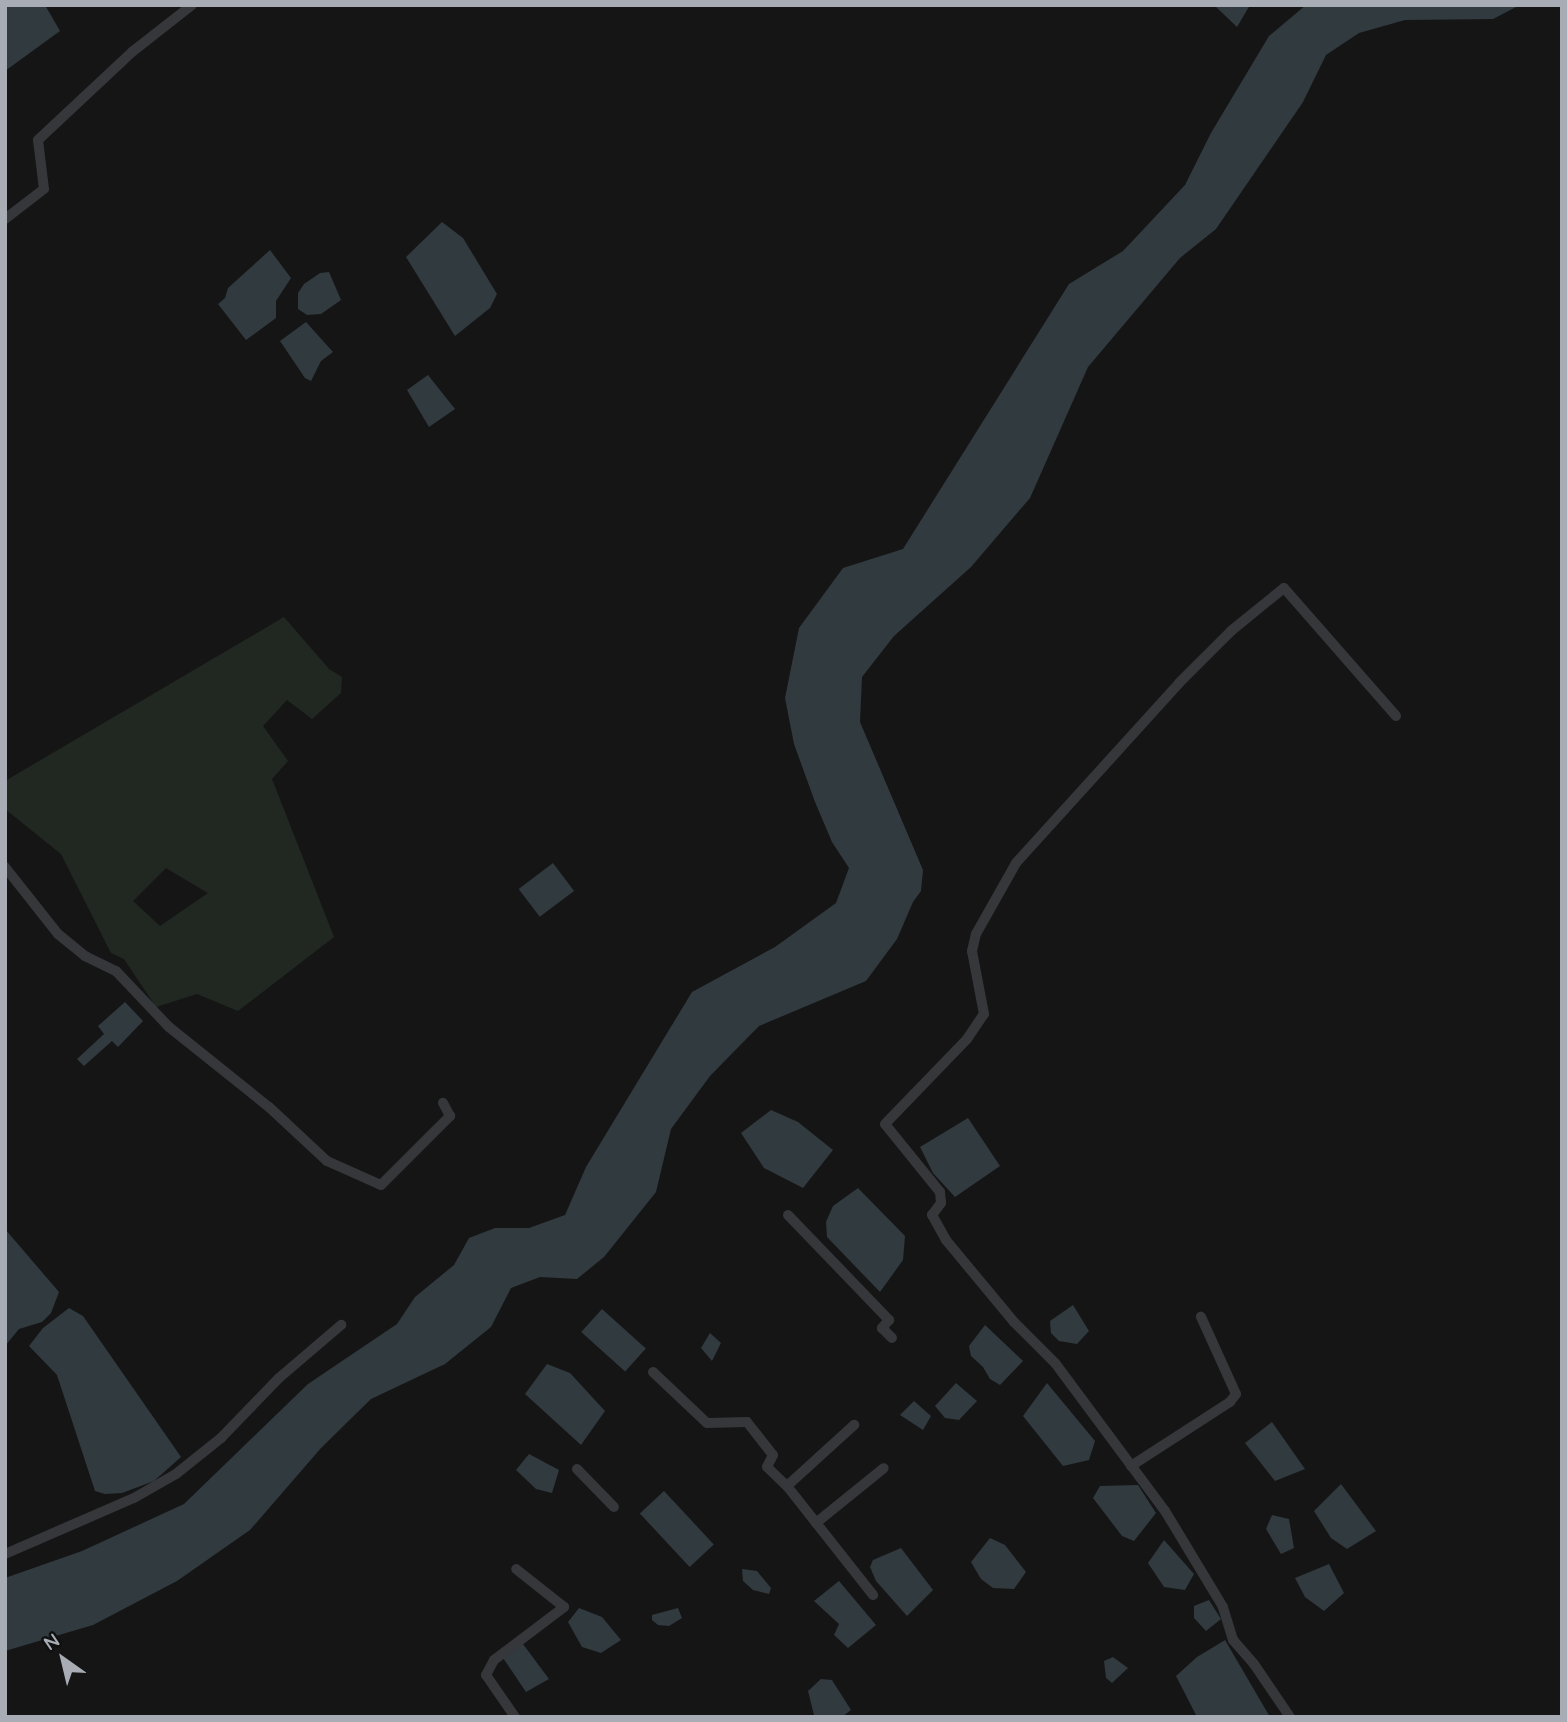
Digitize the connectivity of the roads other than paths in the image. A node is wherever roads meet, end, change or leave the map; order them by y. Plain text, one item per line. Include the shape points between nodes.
1 (192, 5) edge
2 (5, 219) edge
3 (1396, 716) dead end
4 (5, 867) edge
5 (443, 1103) dead end
6 (789, 1215) dead end
7 (1201, 1317) dead end
8 (341, 1325) dead end
9 (892, 1338) dead end
10 (653, 1372) dead end
11 (854, 1425) dead end
12 (1131, 1466) junction
13 (884, 1468) dead end
14 (577, 1469) dead end
15 (787, 1486) junction
16 (614, 1507) dead end
17 (816, 1522) junction
18 (5, 1554) edge
19 (516, 1569) dead end
20 (873, 1595) dead end
21 (515, 1717) edge
22 (1290, 1717) edge

1 - 2 street via 132,51 38,140 44,189
3 - 12 street via 1284,588 1179,682 1016,863 976,934 972,951 984,1014 967,1039 885,1124 940,1192 941,1203 932,1215 946,1240 1055,1363
4 - 5 street via 58,934 85,956 116,971 169,1027 269,1107 327,1161 381,1185 450,1116
6 - 9 street via 890,1320 882,1328
7 - 12 street via 1236,1394
8 - 18 street via 176,1475 135,1498
10 - 15 street via 707,1423 747,1422 773,1455 767,1467
11 - 15 street
12 - 22 street via 1191,1550 1223,1607 1233,1640
13 - 17 street
14 - 16 street
15 - 17 street
17 - 20 street
19 - 21 street via 564,1607 494,1660 485,1675

